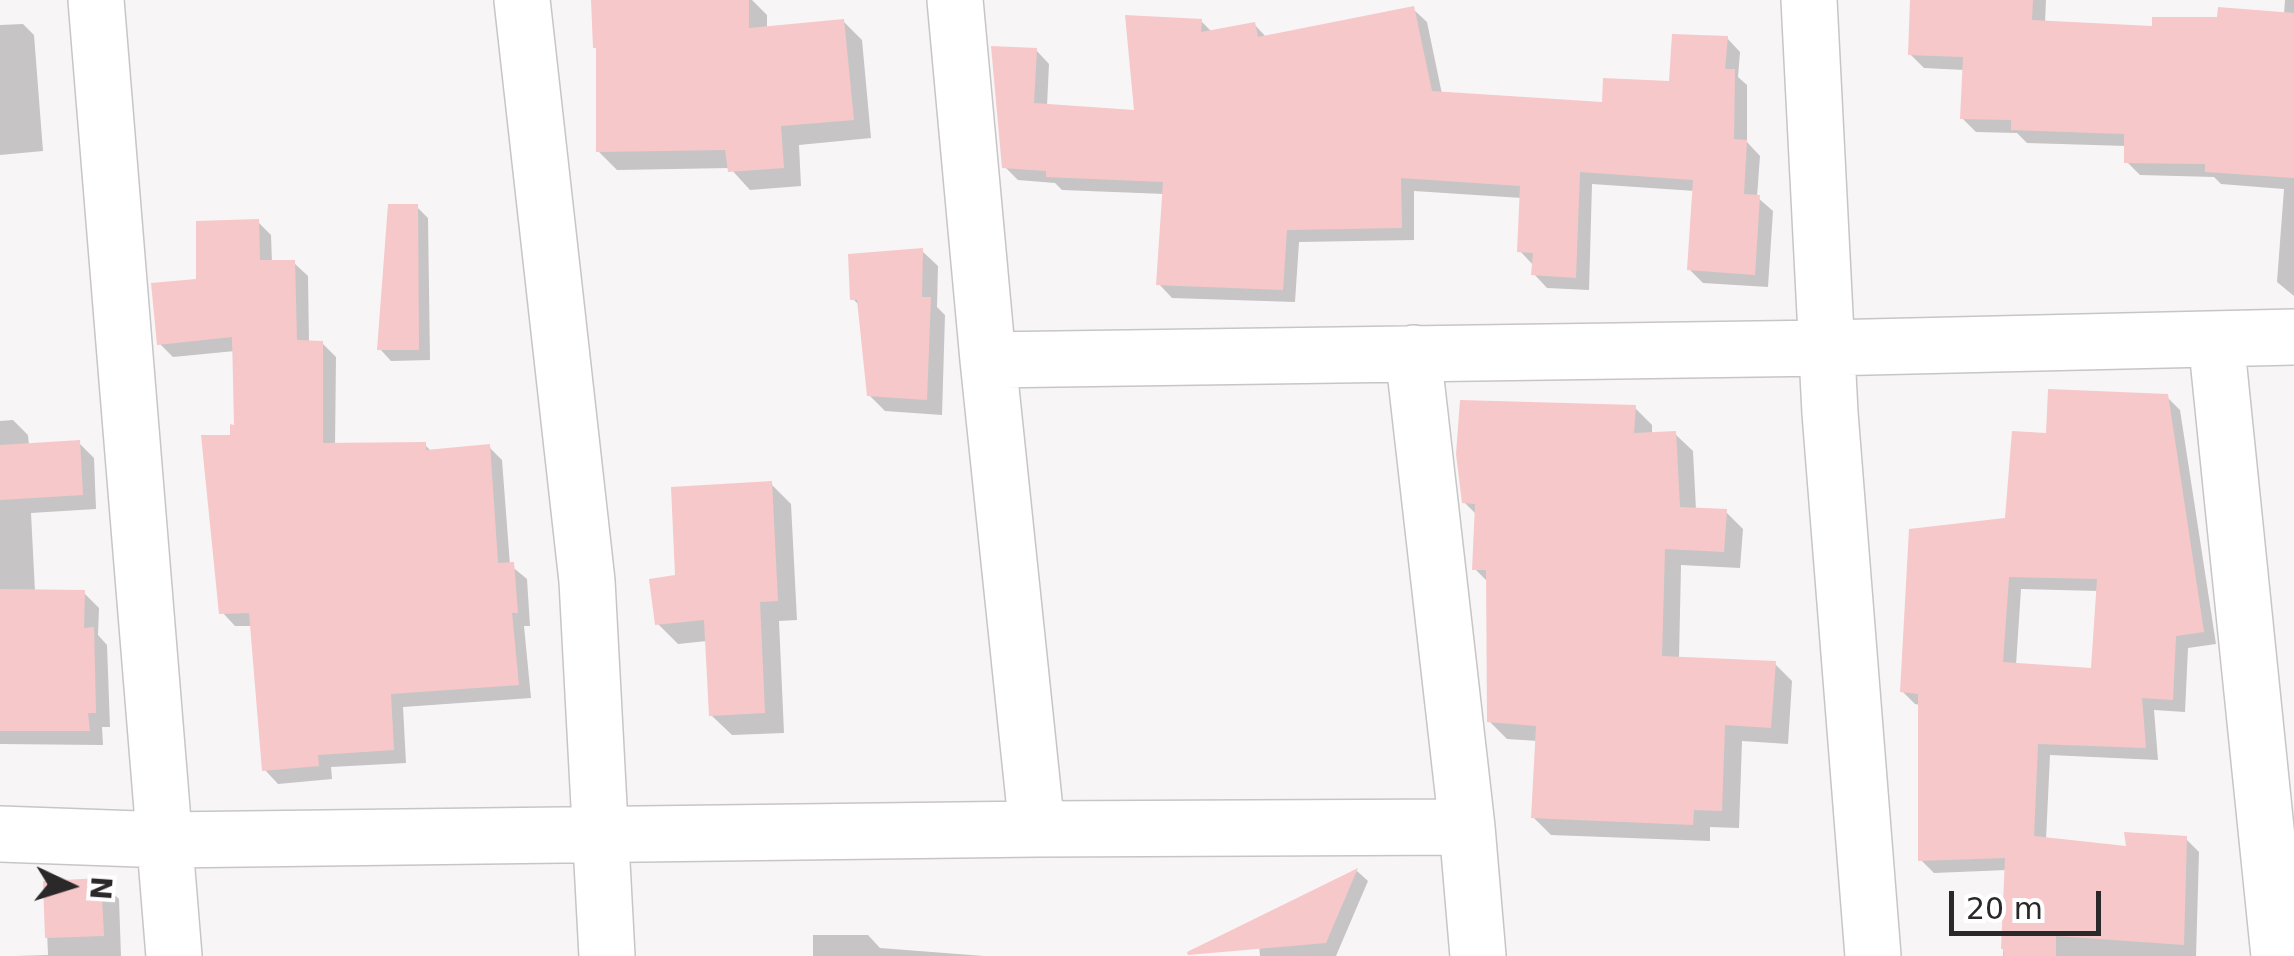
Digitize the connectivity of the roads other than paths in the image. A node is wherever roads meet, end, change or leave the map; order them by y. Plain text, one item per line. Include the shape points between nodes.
1 (96, 0) edge
2 (522, 0) edge
3 (955, 0) edge
4 (1809, 0) edge
5 (2294, 338) edge
6 (2216, 339) junction
7 (1826, 348) junction
8 (1413, 354) junction
9 (988, 360) junction
10 (1467, 828) junction
11 (2280, 828) edge
12 (1037, 829) junction
13 (0, 834) edge
14 (600, 836) junction
15 (166, 840) junction
16 (174, 956) edge
17 (607, 956) edge
18 (1478, 956) edge
19 (1873, 956) edge
20 (2279, 956) edge

1 - 15 street
2 - 14 street via 588,581
3 - 9 street
4 - 7 street
5 - 6 street
6 - 7 street
6 - 11 street
7 - 8 street
7 - 19 street
8 - 9 street
8 - 10 street
9 - 12 street
10 - 12 street
10 - 18 street
11 - 20 street
12 - 14 street
13 - 15 street
14 - 15 street
14 - 17 street
15 - 16 street

